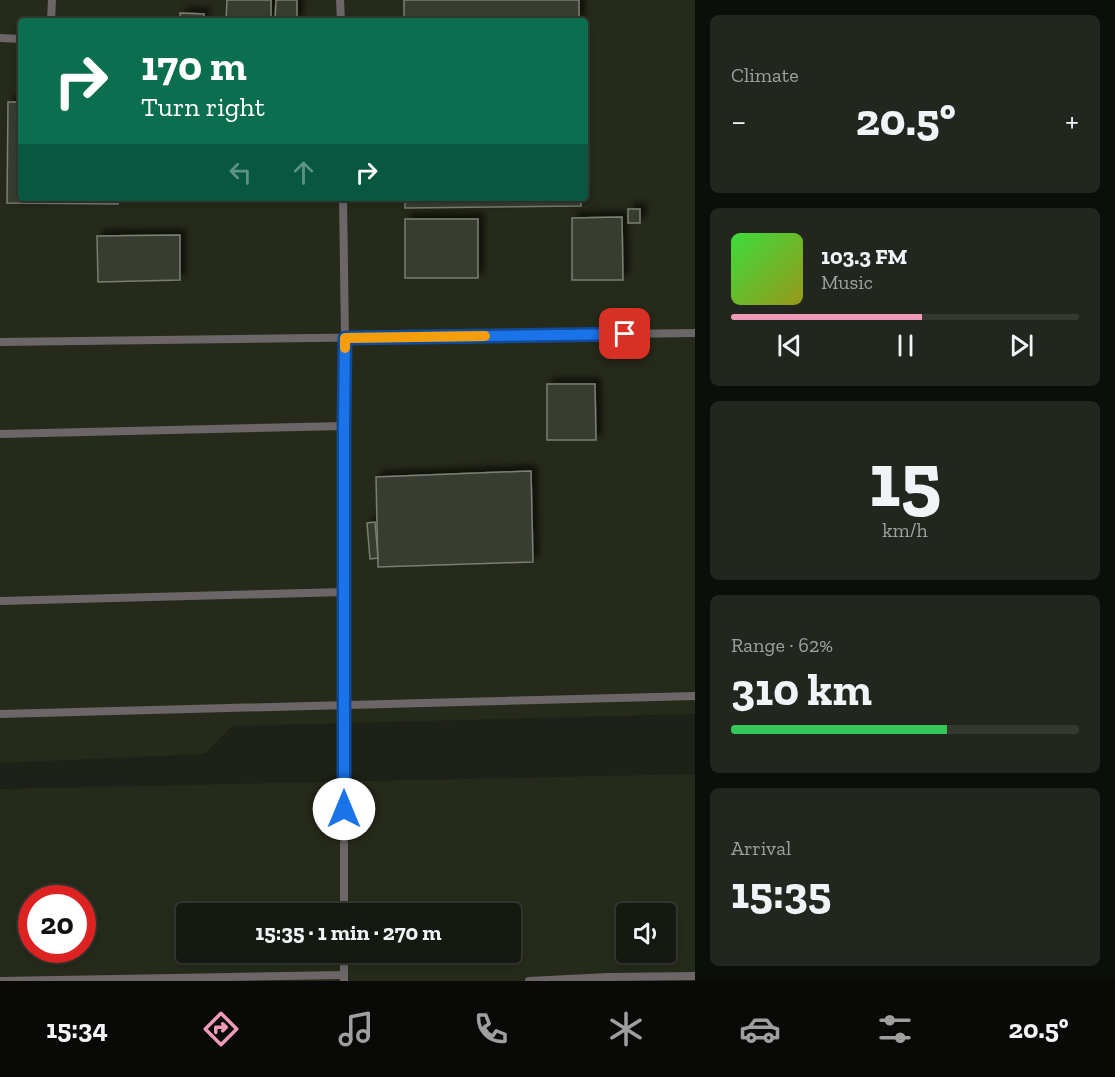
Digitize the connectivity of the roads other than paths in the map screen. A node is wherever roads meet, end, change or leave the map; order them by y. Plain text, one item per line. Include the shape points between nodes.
1 (52, 0) edge
2 (340, 0) edge
3 (51, 18) edge
4 (340, 18) edge
5 (0, 38) edge
6 (18, 39) edge
7 (343, 201) edge
8 (695, 333) edge
9 (345, 338) junction
10 (0, 342) edge
11 (344, 426) junction
12 (0, 434) edge
13 (345, 592) junction
14 (0, 601) edge
15 (695, 696) edge
16 (345, 705) junction
17 (0, 714) edge
18 (344, 903) edge
19 (695, 976) edge
20 (344, 978) edge
21 (0, 981) edge
22 (529, 981) edge

1 - 3 lane
2 - 4 lane
5 - 6 lane
7 - 9 lane
8 - 9 lane
9 - 10 lane
9 - 11 lane
11 - 12 lane
11 - 13 lane
13 - 14 lane
13 - 16 lane
15 - 16 lane
16 - 17 lane
16 - 18 lane
19 - 22 lane
20 - 21 lane

